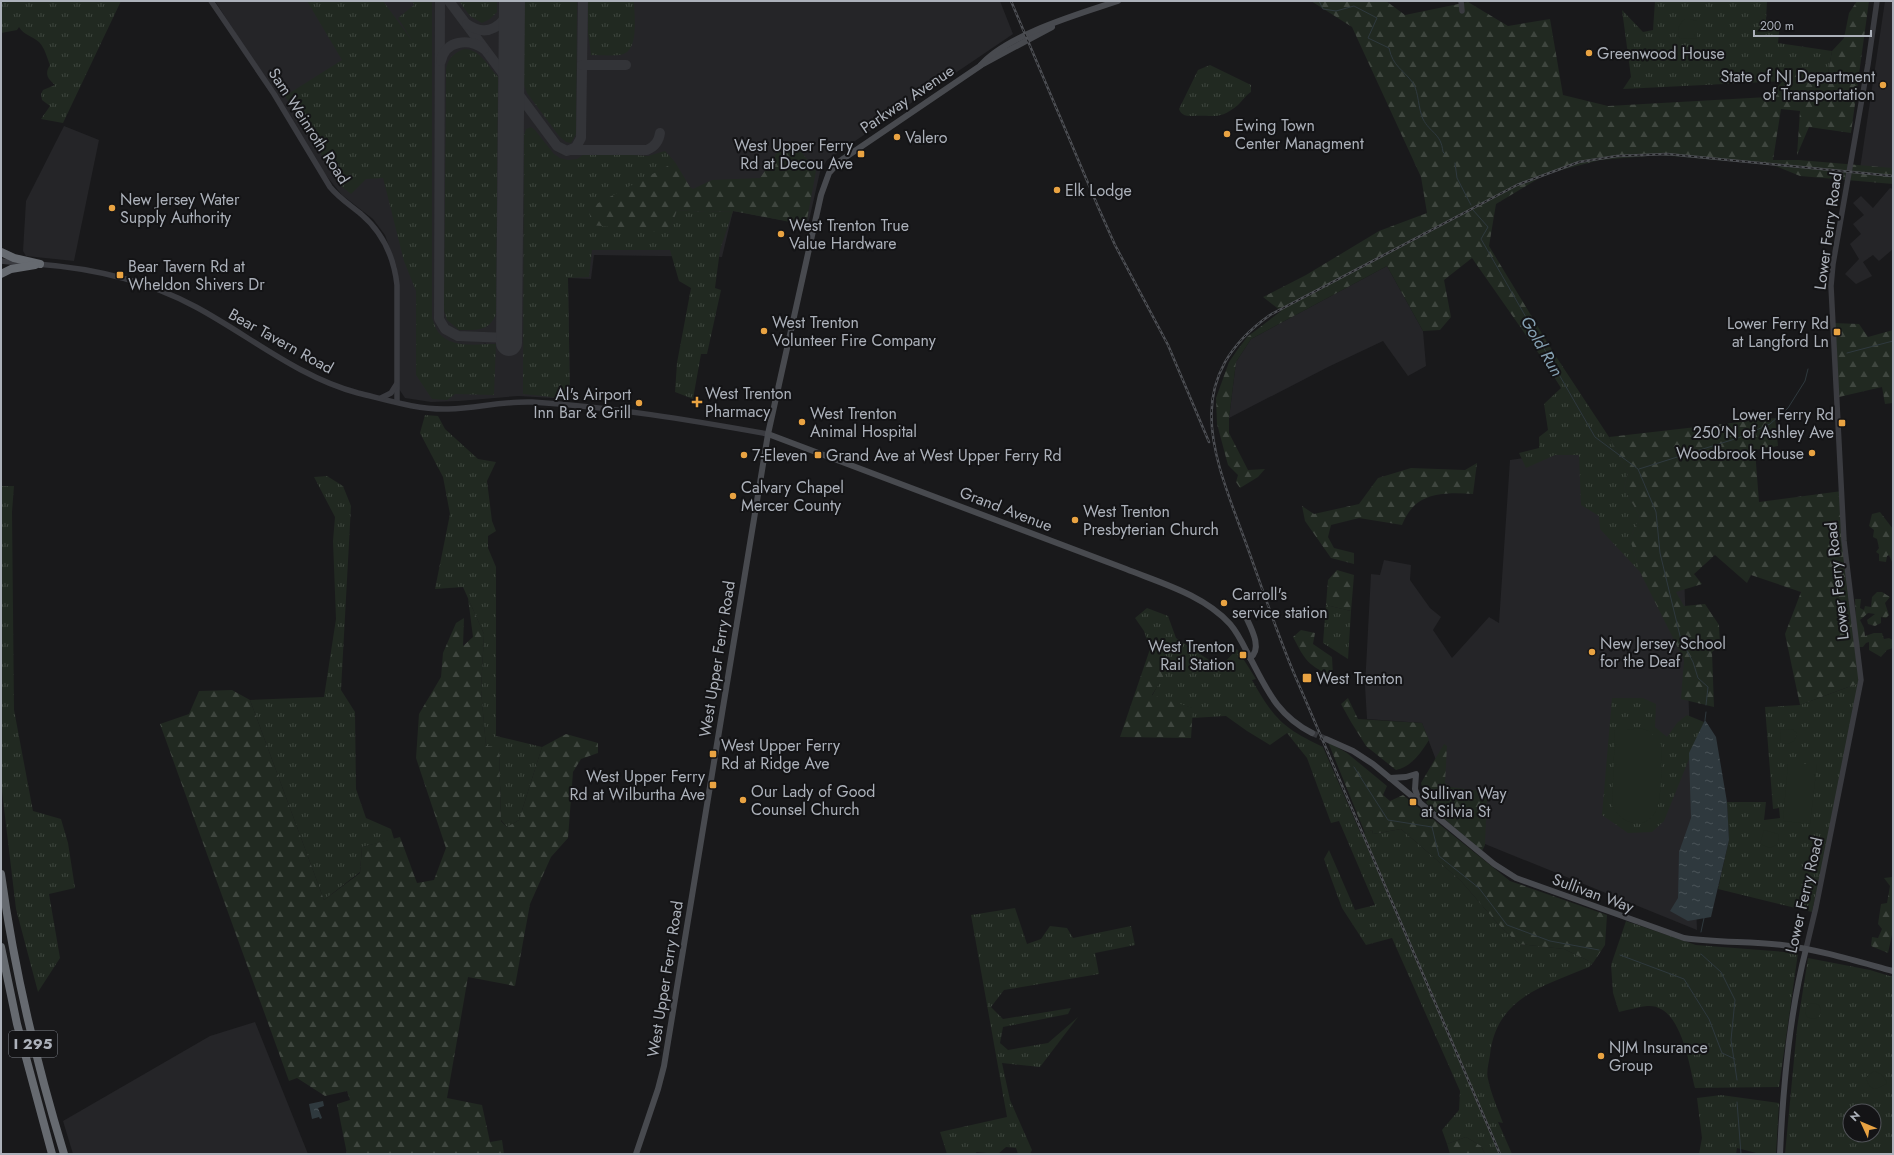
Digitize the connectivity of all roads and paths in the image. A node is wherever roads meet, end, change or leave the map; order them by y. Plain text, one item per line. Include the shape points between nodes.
1 (211, 1) edge
2 (1118, 1) edge
3 (1461, 1) edge
4 (1877, 1) edge
5 (1462, 11) dead end
6 (831, 170) joint
7 (1, 252) edge
8 (1, 262) edge
9 (40, 264) junction
10 (1, 274) edge
11 (397, 383) junction
12 (380, 398) junction
13 (397, 402) junction
14 (768, 434) junction
15 (1246, 617) dead end
16 (1250, 658) junction
17 (1312, 733) tunnel mouth
18 (1326, 739) tunnel mouth
19 (1390, 778) junction
20 (1420, 803) junction
21 (1, 874) edge
22 (1, 947) edge
23 (1806, 949) junction
24 (1893, 971) edge
25 (52, 1154) edge
26 (64, 1154) edge
27 (636, 1154) edge
28 (1780, 1154) edge

1 - 11 street, Sam Weinroth Road via 274,94 330,187 368,220 388,249 397,285
2 - 6 main road, Parkway Avenue via 1019,38 988,57 980,66 840,161
3 - 5 street
4 - 23 street, Lower Ferry Road via 1831,286 1844,540 1860,685
6 - 14 main road, West Upper Ferry Road via 826,179 814,225
7 - 9 highway
8 - 9 street, Bear Tavern Road
9 - 10 highway via 11,269
9 - 12 street, Bear Tavern Road via 98,274 166,293 198,308 314,377 341,388
11 - 12 street via 391,393
11 - 13 street, Sam Weinroth Road
12 - 13 street, Bear Tavern Road
13 - 14 street, Bear Tavern Road via 440,409 532,402 656,416
14 - 16 main road, Grand Avenue via 1037,534 1177,590 1224,617 1236,632
14 - 27 main road, West Upper Ferry Road via 664,1066
15 - 16 main road via 1256,649
16 - 17 main road, Grand Avenue via 1278,708 1291,721
18 - 19 main road, Sullivan Way via 1362,756
19 - 20 main road, Sullivan Way
19 - 20 main road via 1416,774 1415,792
20 - 23 main road, Sullivan Way via 1494,864 1528,883 1684,938
21 - 26 highway, I 295 via 25,1008
22 - 25 highway, I 295 via 23,1050
23 - 24 main road, Sullivan Way
23 - 28 main road, Lower Ferry Road via 1792,1022 1783,1095

